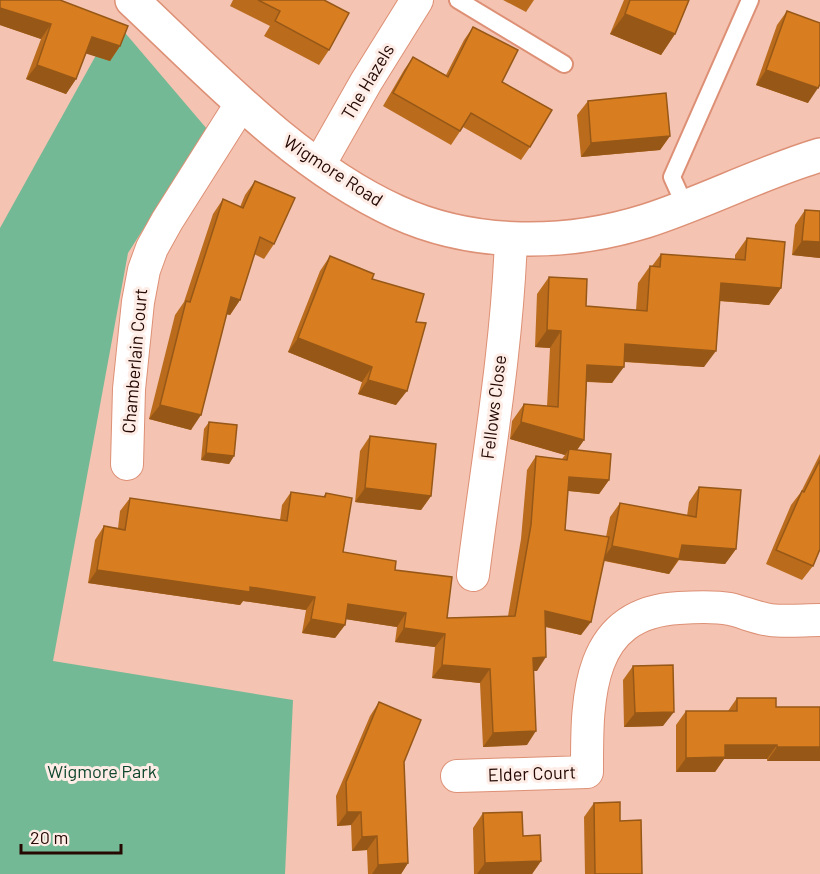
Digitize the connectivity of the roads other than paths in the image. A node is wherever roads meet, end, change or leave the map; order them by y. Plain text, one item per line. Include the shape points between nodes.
1 (132, 0) edge
2 (417, 0) edge
3 (458, 0) edge
4 (750, 0) edge
5 (564, 64) dead end
6 (241, 104) junction
7 (820, 155) edge
8 (319, 165) junction
9 (685, 206) junction
10 (511, 239) junction
11 (127, 464) dead end
12 (473, 575) dead end
13 (820, 620) edge
14 (457, 777) dead end

1 - 6 street, Wigmore Road
2 - 8 street, The Hazels
3 - 5 lane
4 - 9 lane via 672,177
6 - 8 street, Wigmore Road
6 - 11 street, Chamberlain Court via 167,221 144,270 129,389
7 - 9 street, Wigmore Road
8 - 10 street, Wigmore Road via 406,215 447,229
9 - 10 street, Wigmore Road via 646,221 574,237
10 - 12 street, Fellows Close via 503,341
13 - 14 street, Elder Court via 770,620 729,609 691,607 640,615 608,641 597,661 587,719 587,772

